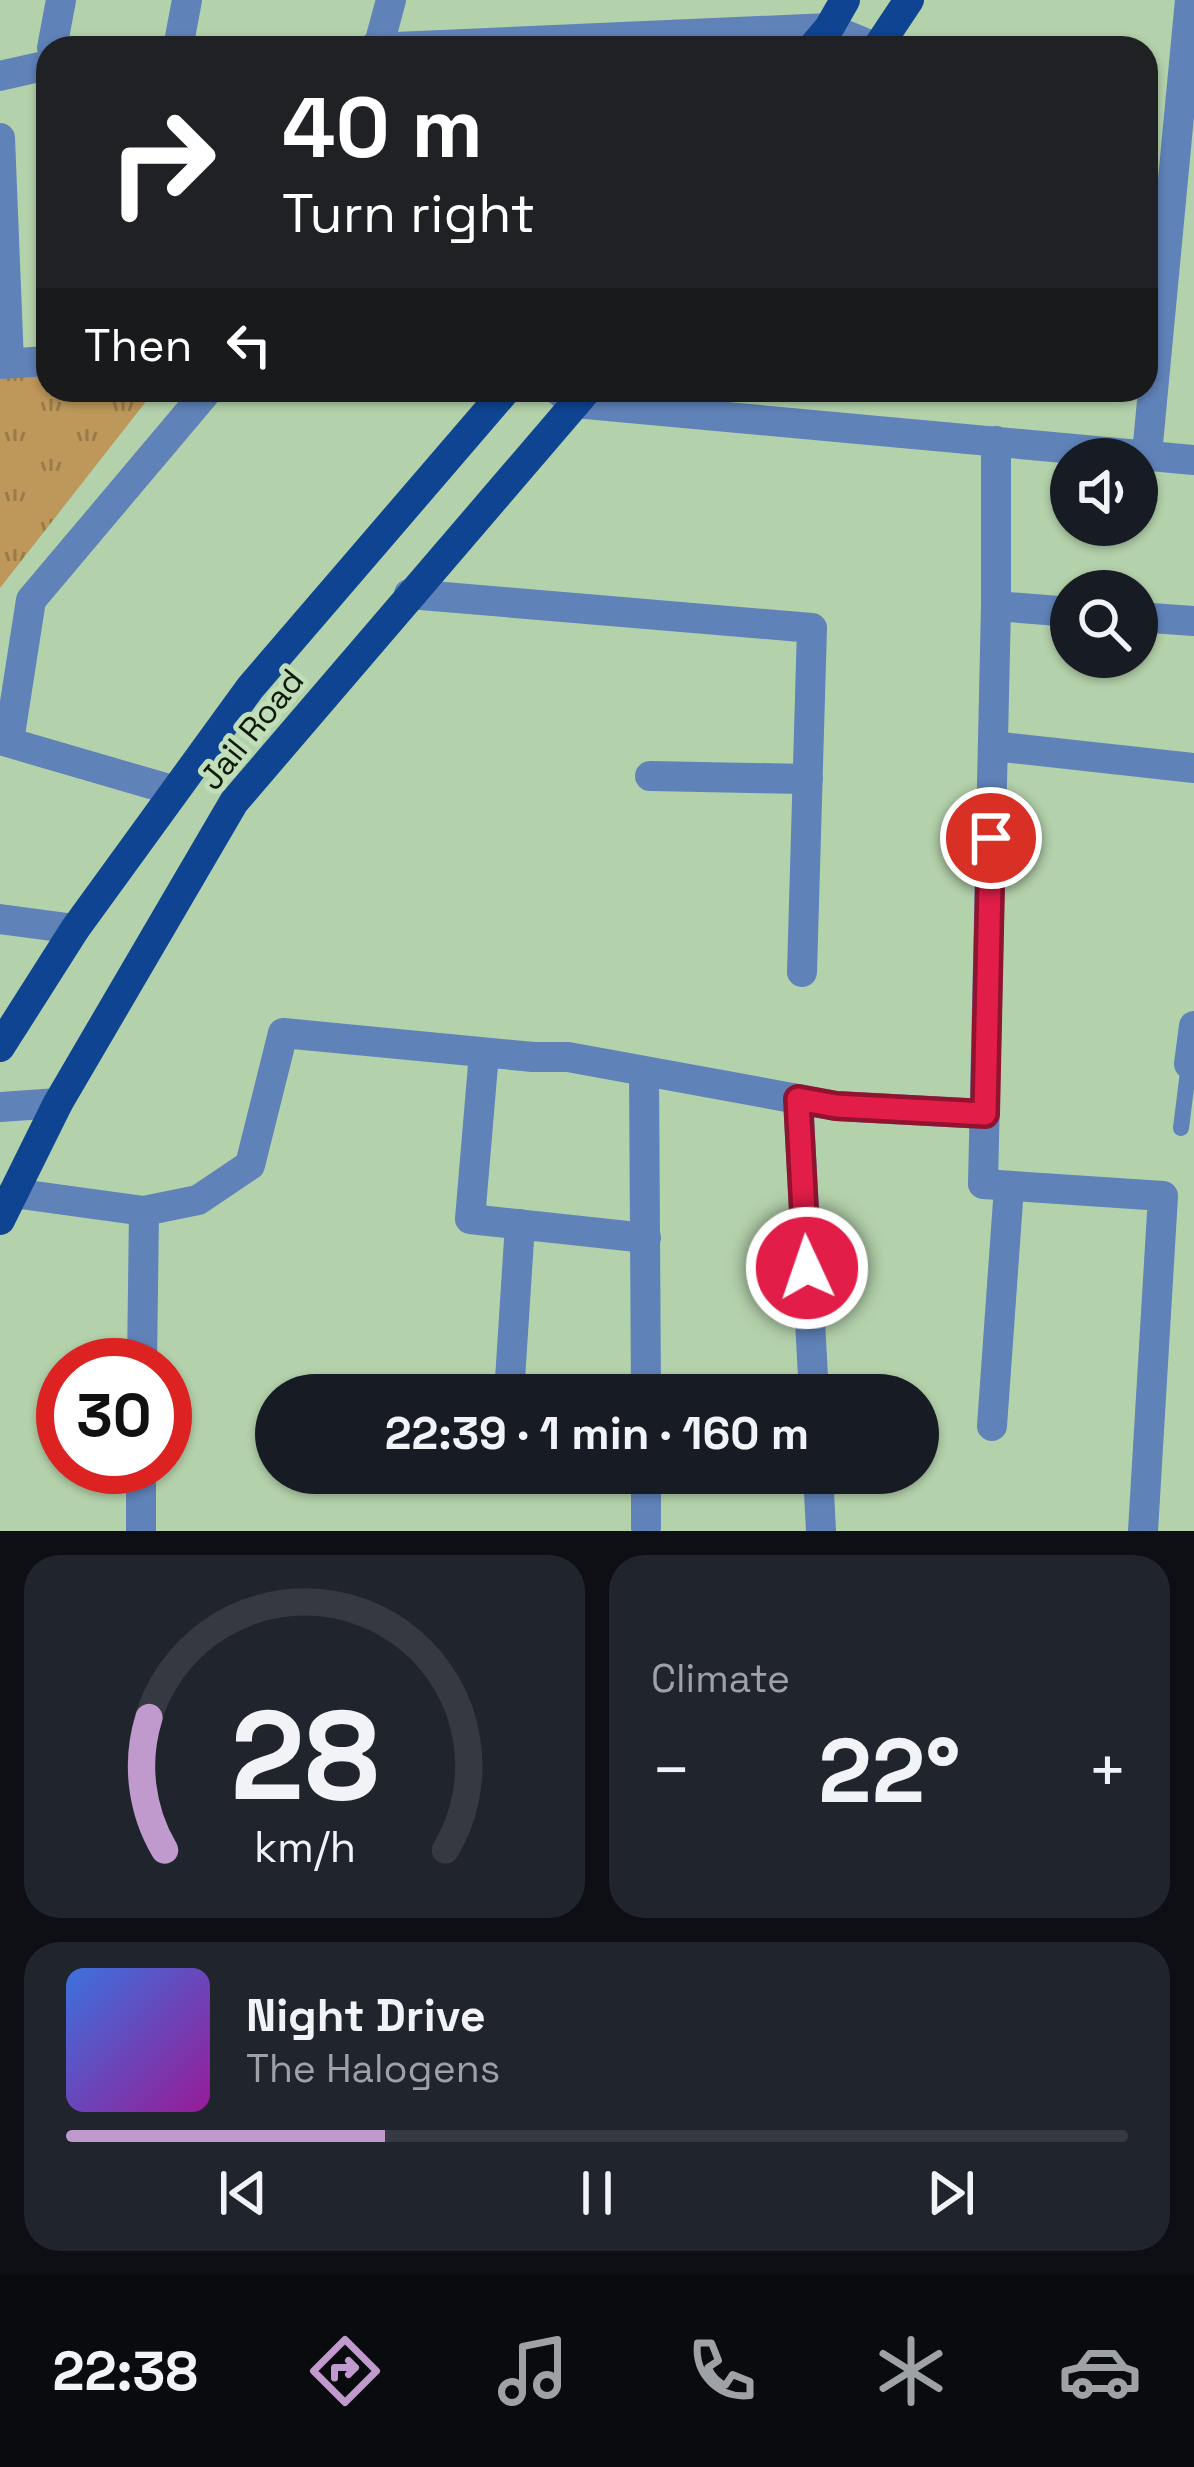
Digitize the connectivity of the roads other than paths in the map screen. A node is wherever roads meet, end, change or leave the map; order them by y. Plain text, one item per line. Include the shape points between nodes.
1 (62, 0) edge
2 (187, 0) edge
3 (392, 0) edge
4 (845, 0) edge
5 (909, 0) edge
6 (1190, 0) edge
7 (54, 36) edge
8 (180, 36) edge
9 (379, 36) edge
10 (821, 36) edge
11 (885, 36) edge
12 (36, 68) edge
13 (0, 76) edge
14 (0, 138) edge
15 (1158, 221) edge
16 (36, 362) edge
17 (4, 364) edge
18 (198, 402) edge
19 (496, 402) edge
20 (566, 402) edge
21 (645, 402) edge
22 (1149, 402) edge
23 (1148, 438) edge
24 (996, 441) junction
25 (1050, 446) edge
26 (1158, 455) edge
27 (1194, 460) edge
28 (409, 594) junction
29 (997, 606) junction
30 (1050, 610) edge
31 (1158, 619) edge
32 (1194, 622) edge
33 (4, 740) edge
34 (993, 746) junction
35 (1194, 768) edge
36 (650, 776) dead end
37 (808, 779) junction
38 (172, 790) junction
39 (0, 919) edge
40 (75, 929) junction
41 (802, 972) dead end
42 (1194, 1026) edge
43 (0, 1047) edge
44 (484, 1053) junction
45 (1189, 1064) joint
46 (644, 1071) junction
47 (798, 1099) junction
48 (58, 1103) junction
49 (0, 1107) edge
50 (985, 1114) junction
51 (1181, 1128) dead end
52 (1009, 1186) junction
53 (7, 1206) edge
54 (144, 1211) junction
55 (520, 1224) junction
56 (646, 1238) junction
57 (142, 1338) edge
58 (509, 1374) edge
59 (646, 1374) edge
60 (813, 1374) edge
61 (992, 1426) dead end
62 (141, 1494) edge
63 (646, 1494) edge
64 (819, 1494) edge
65 (646, 1527) dead end
66 (141, 1531) edge
67 (821, 1531) edge
68 (1143, 1531) edge

1 - 7 street
2 - 8 street
3 - 9 street
4 - 10 main road
5 - 11 main road
6 - 15 street
12 - 13 street
14 - 17 street
16 - 17 street
18 - 33 street via 31,600
19 - 38 main road
20 - 28 main road, Jail Road
21 - 24 street
22 - 23 street
24 - 25 street
24 - 29 street
26 - 27 street
28 - 37 street via 812,628
28 - 48 main road, Jail Road via 234,802
29 - 30 street
29 - 34 street
31 - 32 street
33 - 38 street
34 - 35 street
34 - 50 street
36 - 37 street
37 - 41 street
38 - 40 main road
39 - 40 street
40 - 43 main road
42 - 45 street
44 - 46 street
44 - 54 street via 283,1033 250,1165 198,1200
44 - 55 street via 470,1219
45 - 51 lane
46 - 47 street
46 - 56 street
47 - 50 street
47 - 60 street
48 - 49 street
48 - 53 main road, Jail Road
50 - 52 street via 983,1184
52 - 61 street
52 - 68 street via 1163,1196
53 - 54 street
54 - 57 street
55 - 56 street
55 - 58 street
56 - 59 street
62 - 66 street
63 - 65 street
64 - 67 street

